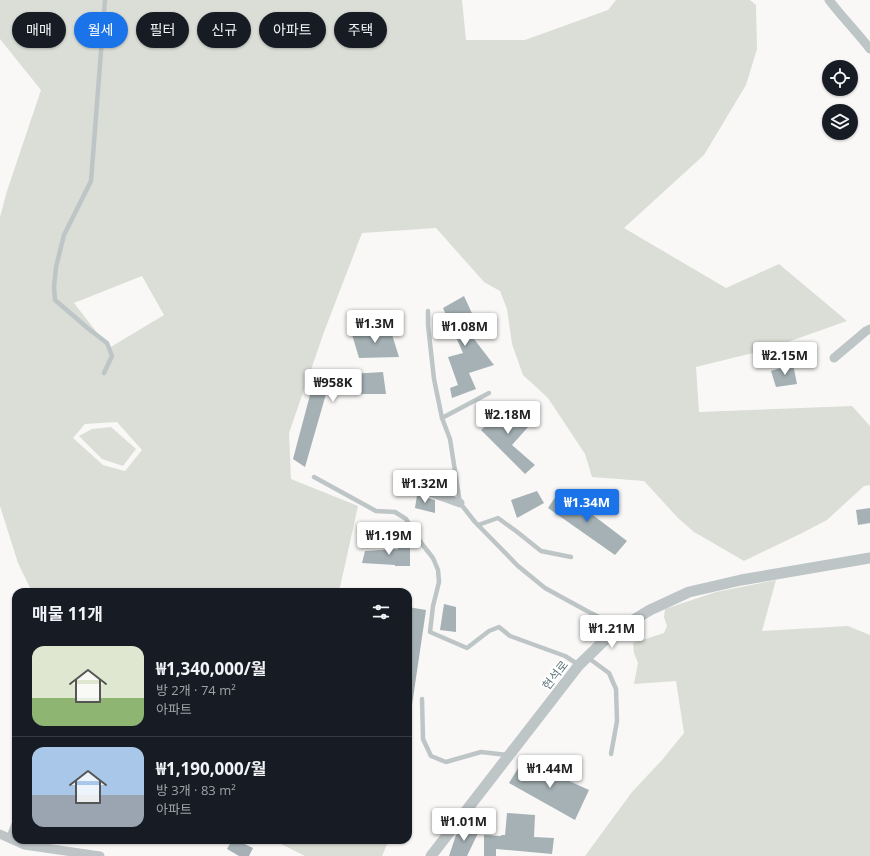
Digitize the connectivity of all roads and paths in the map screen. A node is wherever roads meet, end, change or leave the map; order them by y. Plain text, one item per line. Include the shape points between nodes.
1 (105, 0) edge
2 (829, 0) edge
3 (870, 49) edge
4 (428, 311) dead end
5 (870, 329) edge
6 (834, 358) dead end
7 (104, 373) dead end
8 (489, 393) dead end
9 (442, 418) junction
10 (314, 477) dead end
11 (412, 486) dead end
12 (460, 503) junction
13 (478, 525) junction
14 (571, 557) dead end
15 (870, 558) edge
16 (621, 628) junction
17 (583, 661) junction
18 (422, 699) dead end
19 (611, 754) dead end
20 (509, 755) junction
21 (12, 824) edge
22 (4, 836) edge
23 (22, 844) edge
24 (100, 856) edge
25 (431, 856) edge

1 - 7 lane via 91,181 64,235 54,287 54,300 107,343 112,356
2 - 3 street
4 - 9 lane via 434,380
5 - 6 street
8 - 9 lane
9 - 12 lane via 450,439
10 - 17 lane via 376,511 395,512 406,519 433,558 438,570 439,582 430,632 467,648 499,626 510,636
11 - 12 street
12 - 13 lane
13 - 14 lane via 498,518 541,551
13 - 16 lane via 518,566 545,588
15 - 16 street, 현석로 via 741,580 689,592 650,610
16 - 17 street, 현석로 via 612,633
17 - 19 lane via 609,673 616,689 617,721
17 - 20 street, 현석로
18 - 20 lane via 424,739 432,756 446,762 481,752
20 - 25 street, 현석로
21 - 22 lane
23 - 24 street

